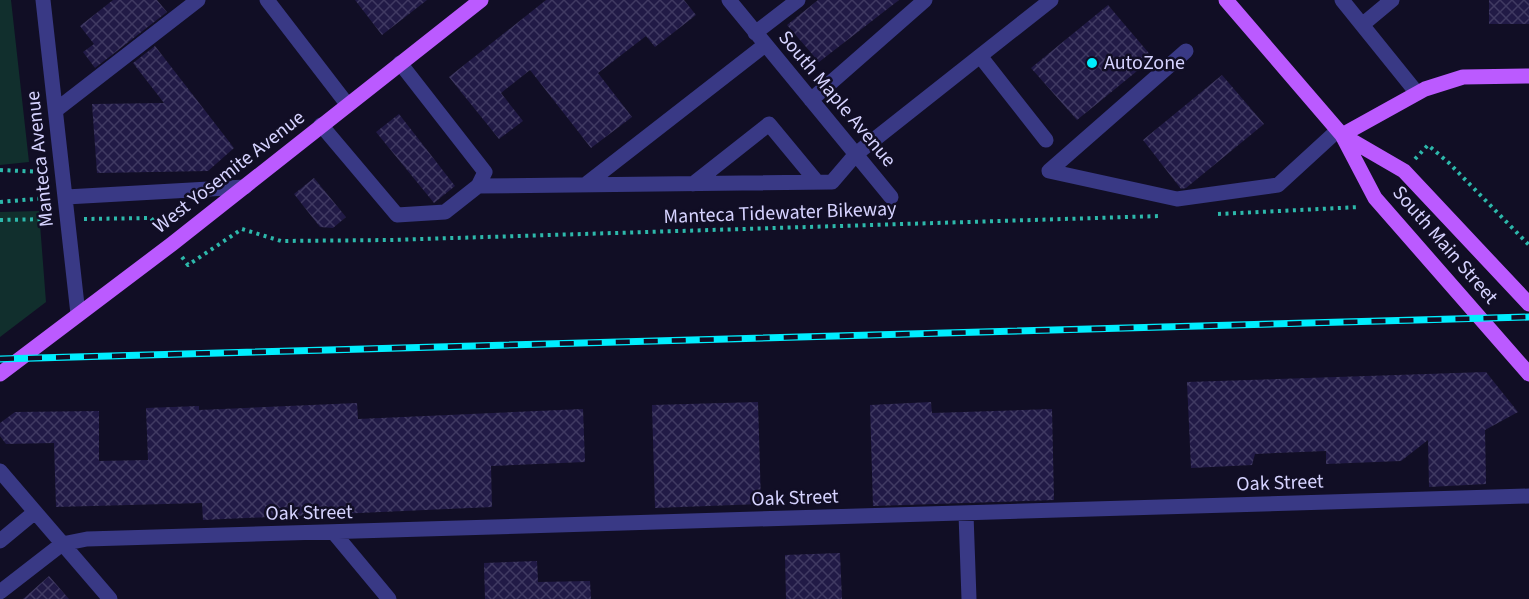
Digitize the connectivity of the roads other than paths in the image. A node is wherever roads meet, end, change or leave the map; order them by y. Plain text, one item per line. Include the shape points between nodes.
1 (44, 0) edge
2 (198, 0) edge
3 (267, 0) edge
4 (481, 0) edge
5 (798, 0) edge
6 (925, 0) edge
7 (1051, 0) edge
8 (1226, 0) edge
9 (1342, 0) edge
10 (1392, 0) edge
11 (733, 1) edge
12 (1362, 25) junction
13 (760, 39) junction
14 (1186, 51) dead end
15 (980, 56) junction
16 (400, 63) junction
17 (1529, 76) edge
18 (1417, 93) junction
19 (810, 100) junction
20 (347, 105) junction
21 (56, 110) junction
22 (321, 125) junction
23 (1340, 133) junction
24 (1046, 140) dead end
25 (855, 154) junction
26 (817, 182) junction
27 (693, 184) junction
28 (585, 185) junction
29 (478, 186) junction
30 (245, 187) junction
31 (66, 197) junction
32 (891, 197) dead end
33 (1529, 304) edge
34 (78, 314) junction
35 (0, 374) edge
36 (1529, 374) edge
37 (0, 471) edge
38 (1529, 496) edge
39 (35, 512) junction
40 (966, 514) junction
41 (334, 533) junction
42 (0, 541) edge
43 (62, 544) junction
44 (0, 592) edge
45 (110, 599) edge
46 (389, 599) edge
47 (969, 599) edge

1 - 21 street, Manteca Avenue
2 - 21 street
3 - 20 street
4 - 16 main road, West Yosemite Avenue
5 - 13 street
6 - 19 street
7 - 15 street
8 - 23 main road, South Main Street
9 - 12 street
10 - 12 street
11 - 13 street, South Maple Avenue
12 - 18 street
13 - 19 street, South Maple Avenue
13 - 28 street
14 - 23 street via 1049,171 1178,199 1278,185
15 - 24 street
15 - 25 street
16 - 20 main road, West Yosemite Avenue
16 - 29 street via 485,172
17 - 18 main road via 1463,77
18 - 23 main road
19 - 25 street, South Maple Avenue
20 - 22 main road, West Yosemite Avenue
21 - 31 street, Manteca Avenue
22 - 29 street via 398,215 445,212
22 - 30 main road, West Yosemite Avenue
23 - 33 main road, South Main Street via 1404,171
23 - 36 main road, South Main Street via 1375,198
25 - 26 street via 832,182
25 - 32 street, South Maple Avenue
26 - 27 street
26 - 27 street via 769,124
27 - 28 street
28 - 29 street
30 - 31 street
30 - 34 main road, West Yosemite Avenue
31 - 34 street, Manteca Avenue
34 - 35 main road, West Yosemite Avenue
37 - 39 street
38 - 40 street, Oak Street
39 - 42 street
39 - 43 street
40 - 41 street, Oak Street
40 - 47 street
41 - 43 street, Oak Street via 87,539
41 - 46 street
43 - 44 street
43 - 45 street

